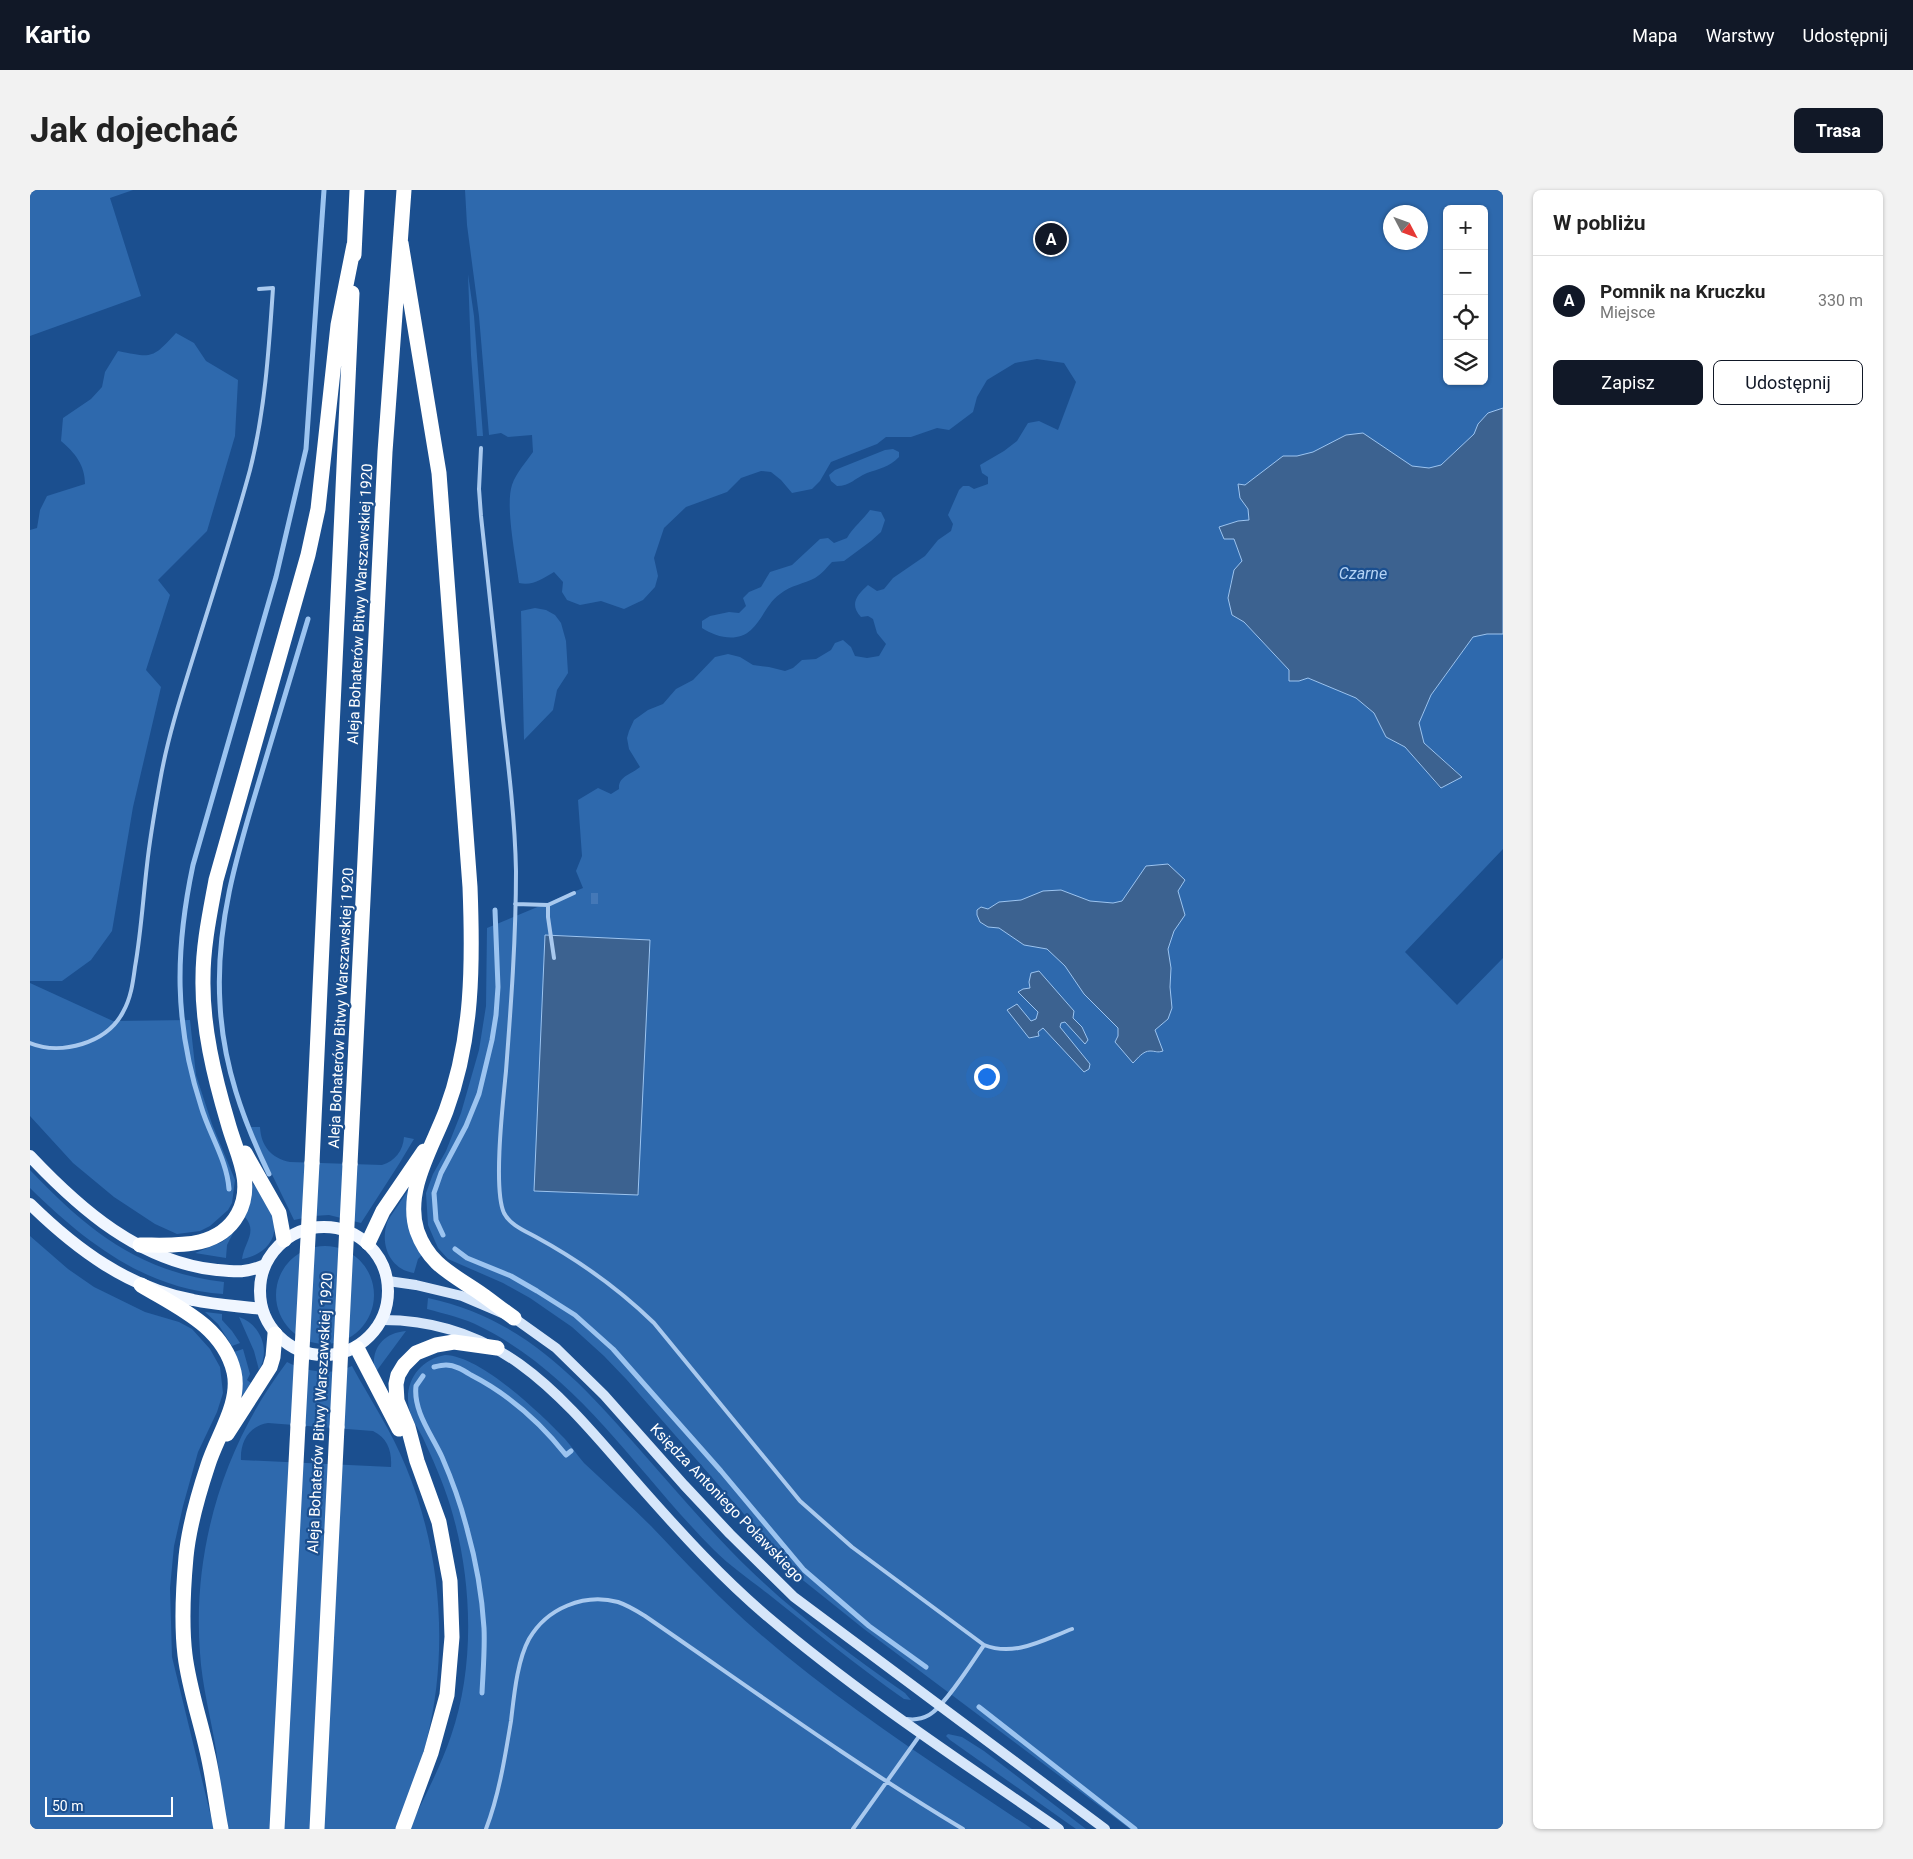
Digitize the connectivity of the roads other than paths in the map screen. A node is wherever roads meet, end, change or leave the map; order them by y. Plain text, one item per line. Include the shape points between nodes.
1 (357, 190) edge
2 (404, 190) edge
3 (401, 243) junction
4 (354, 245) junction
5 (259, 289) dead end
6 (481, 448) dead end
7 (574, 893) dead end
8 (515, 904) junction
9 (548, 905) junction
10 (554, 958) dead end
11 (30, 1043) edge
12 (228, 1124) junction
13 (436, 1132) junction
14 (30, 1156) edge
15 (30, 1204) edge
16 (284, 1240) junction
17 (368, 1243) junction
18 (140, 1245) junction
19 (265, 1265) junction
20 (388, 1282) junction
21 (140, 1285) junction
22 (262, 1310) junction
23 (514, 1318) junction
24 (382, 1320) junction
25 (275, 1334) junction
26 (357, 1348) junction
27 (497, 1348) junction
28 (416, 1461) junction
29 (208, 1464) junction
30 (1072, 1629) dead end
31 (984, 1645) junction
32 (940, 1706) junction
33 (892, 1712) junction
34 (921, 1733) junction
35 (887, 1782) junction
36 (221, 1829) edge
37 (277, 1829) edge
38 (317, 1829) edge
39 (403, 1829) edge
40 (486, 1829) edge
41 (853, 1829) edge
42 (963, 1829) edge
43 (1059, 1829) edge
44 (1105, 1829) edge

1 - 4 highway, Aleja Bohaterów Bitwy Warszawskiej 1920
2 - 3 highway, Aleja Bohaterów Bitwy Warszawskiej 1920
3 - 13 highway via 438,473 470,887 470,1010 452,1092
3 - 38 highway, Aleja Bohaterów Bitwy Warszawskiej 1920, bridge via 385,452
4 - 12 highway via 338,325 318,509 216,880 205,935 205,1015 213,1068
4 - 37 highway, Aleja Bohaterów Bitwy Warszawskiej 1920, bridge via 312,1163
5 - 11 lane via 274,288 257,439 169,738 147,865 131,992 123,1013 105,1033 92,1040 70,1047
6 - 8 lane via 481,516 510,782
7 - 9 lane
8 - 9 lane
8 - 31 lane via 500,1156 500,1196 506,1217 571,1256 634,1304 654,1323 800,1501 852,1547
9 - 10 lane
12 - 16 highway via 279,1214
12 - 18 highway via 246,1181 242,1205 234,1221 209,1240 190,1245
13 - 17 highway via 382,1211
13 - 23 highway via 414,1193 417,1231 442,1268
14 - 18 main road via 75,1201 116,1232
15 - 21 main road via 77,1246
16 - 17 main road via 300,1231 318,1227 353,1233
16 - 19 main road
17 - 20 main road via 381,1261
18 - 19 main road via 198,1267 238,1272
19 - 22 main road via 260,1279
20 - 23 main road, Księdza Antoniego Poławskiego via 462,1296
20 - 24 main road via 388,1301
21 - 22 main road via 192,1300
21 - 29 highway via 200,1320 227,1351 234,1372 234,1397
22 - 25 main road
23 - 32 main road, Księdza Antoniego Poławskiego via 556,1348 581,1371 777,1581 814,1613
24 - 26 main road via 372,1335
24 - 27 main road via 420,1321
25 - 26 main road via 288,1346 305,1353 323,1356
25 - 29 highway via 270,1367
26 - 28 highway
27 - 28 highway via 454,1342 436,1344 416,1353 404,1365 396,1384 397,1401 408,1427
27 - 33 main road via 534,1374 566,1403 662,1512 765,1615
28 - 39 highway via 439,1522 450,1581 452,1637 447,1695 431,1753
29 - 36 highway via 191,1523 182,1620 185,1656 208,1753
30 - 31 lane via 1024,1648 1005,1651
31 - 32 lane
32 - 33 lane via 928,1716 914,1720
32 - 44 main road, Księdza Antoniego Poławskiego
33 - 34 main road
34 - 35 lane
34 - 43 main road
35 - 40 lane via 646,1616 620,1603 587,1599 569,1604 545,1619 528,1640 515,1690 494,1808
35 - 41 lane
35 - 42 lane

